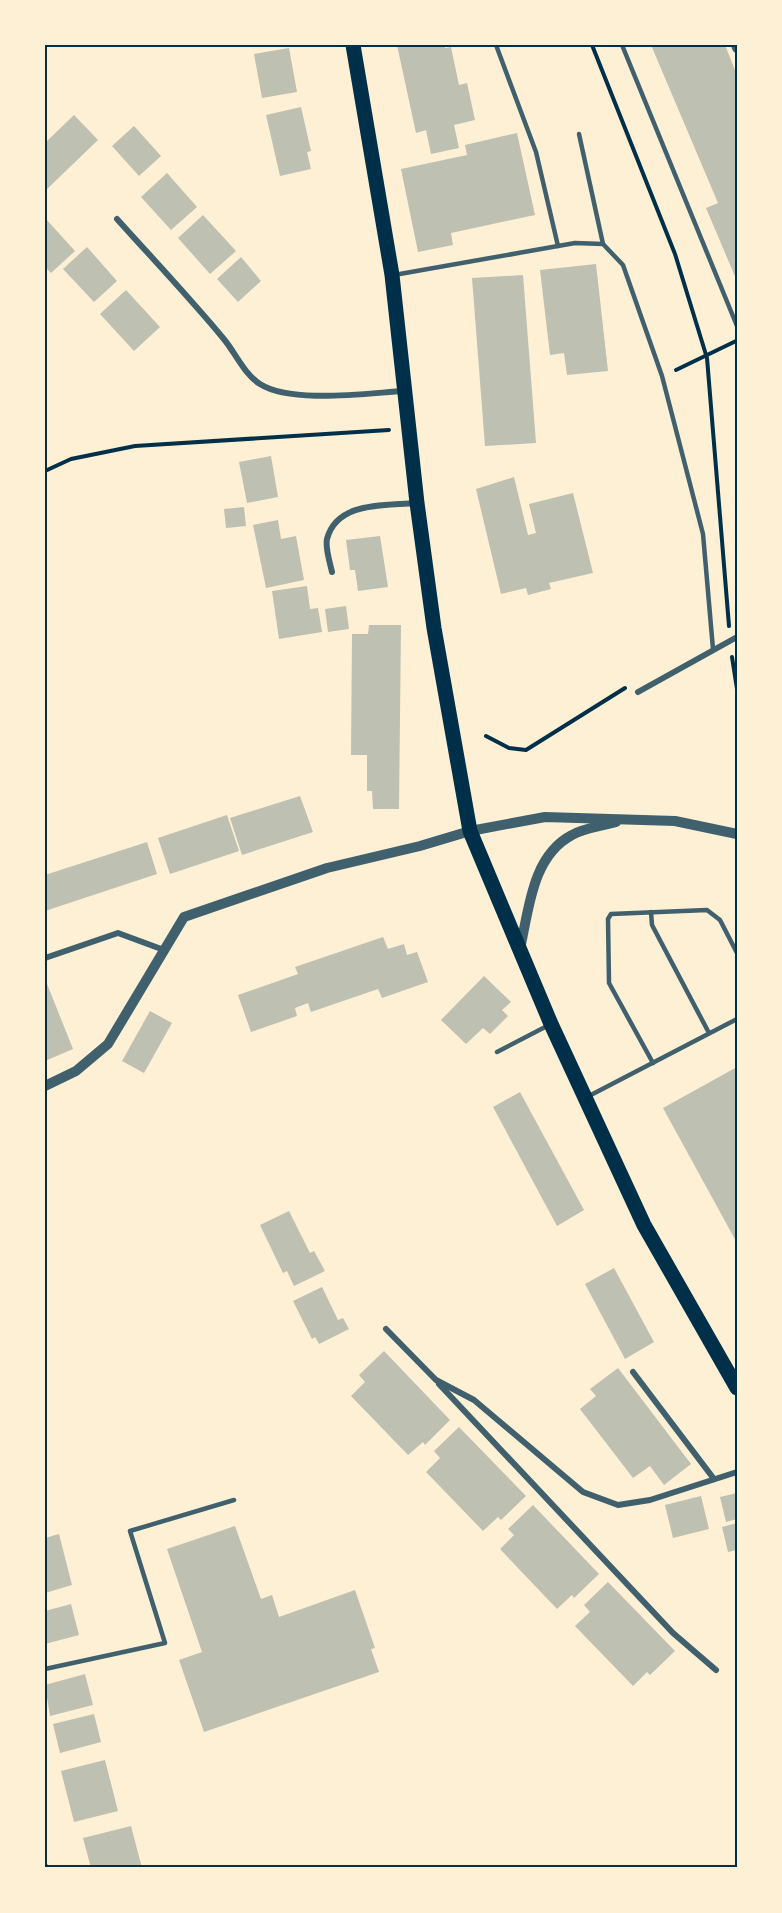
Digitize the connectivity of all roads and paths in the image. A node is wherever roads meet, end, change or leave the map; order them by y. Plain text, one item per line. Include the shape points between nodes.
1 (353, 45) edge
2 (496, 45) edge
3 (592, 45) edge
4 (622, 45) edge
5 (579, 134) dead end
6 (117, 219) dead end
7 (603, 244) junction
8 (558, 246) junction
9 (392, 275) junction
10 (737, 326) edge
11 (737, 341) edge
12 (707, 358) junction
13 (662, 376) junction
14 (405, 390) junction
15 (410, 428) junction
16 (45, 471) edge
17 (417, 503) junction
18 (332, 572) dead end
19 (737, 636) edge
20 (729, 640) junction
21 (713, 649) junction
22 (737, 689) edge
23 (638, 692) joint
24 (486, 736) dead end
25 (628, 818) junction
26 (470, 831) junction
27 (737, 834) edge
28 (651, 912) junction
29 (164, 950) junction
30 (519, 950) junction
31 (737, 953) edge
32 (45, 958) edge
33 (737, 1018) edge
34 (551, 1024) junction
35 (709, 1033) junction
36 (497, 1052) dead end
37 (653, 1063) junction
38 (45, 1086) edge
39 (585, 1098) junction
40 (386, 1329) dead end
41 (633, 1372) dead end
42 (436, 1380) junction
43 (737, 1388) edge
44 (737, 1472) edge
45 (714, 1479) junction
46 (234, 1500) dead end
47 (45, 1669) edge
48 (716, 1670) dead end

1 - 9 main road
2 - 8 lane via 536,152
3 - 12 path via 675,254
4 - 10 lane
5 - 7 lane
6 - 14 street via 261,385 291,393 330,396
7 - 8 lane
7 - 13 lane via 623,266
8 - 9 lane
9 - 14 main road
11 - 12 path
12 - 13 path
12 - 20 path
13 - 21 lane via 703,534
14 - 15 main road
15 - 16 path via 135,446 72,459
15 - 17 main road
17 - 18 street via 353,509 338,519 327,540
17 - 26 main road via 434,628
19 - 20 street
20 - 21 street
20 - 22 path
21 - 23 street
23 - 24 path via 622,687 526,750 509,748
25 - 26 street via 545,817
25 - 27 street via 675,821
25 - 30 street via 572,834 547,854
26 - 29 street via 327,868 184,917
26 - 30 main road
28 - 31 lane via 707,910 720,920
28 - 35 lane via 652,925
28 - 37 lane via 618,912 608,919 608,979
29 - 32 street via 118,933
29 - 38 street via 108,1044 76,1071
30 - 34 main road
33 - 35 lane
34 - 36 lane
34 - 39 main road
35 - 37 lane
37 - 39 lane
39 - 43 main road via 644,1225
40 - 42 street
41 - 45 street
42 - 45 street via 474,1400 583,1492 618,1504 650,1500
42 - 48 street via 673,1633
44 - 45 street
46 - 47 lane via 130,1531 165,1643

